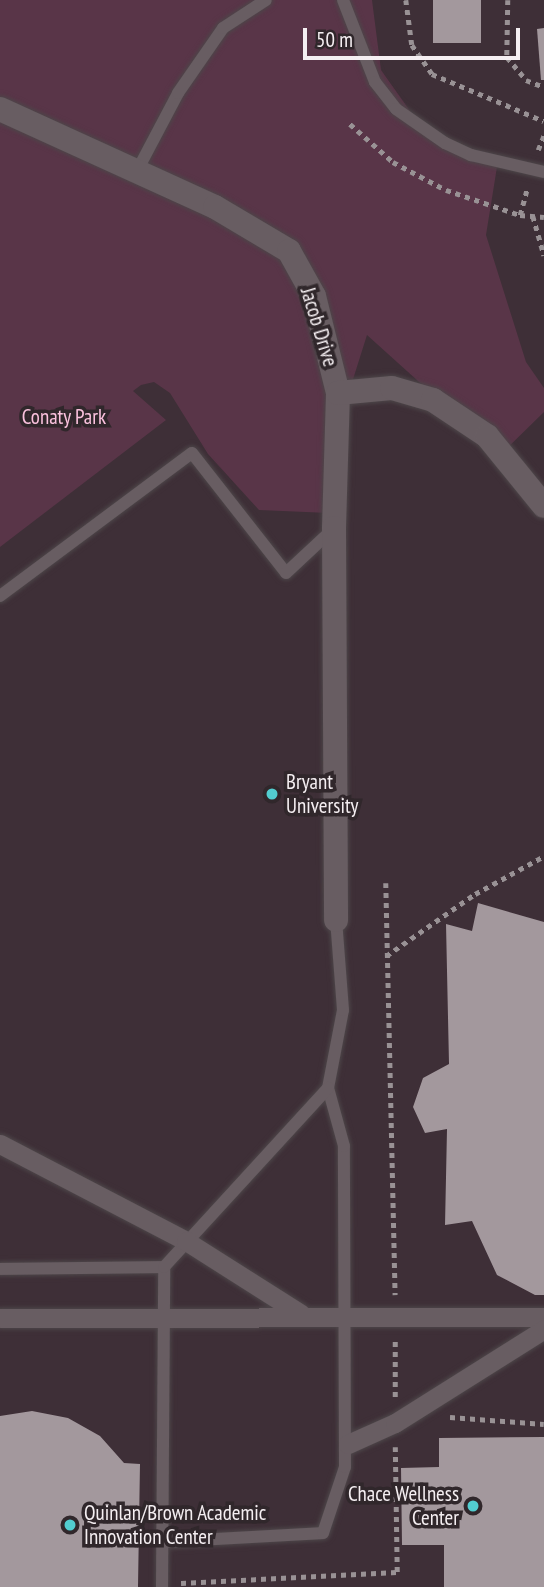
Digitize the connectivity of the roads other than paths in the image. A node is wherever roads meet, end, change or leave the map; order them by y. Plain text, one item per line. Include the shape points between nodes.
1 (266, 0) edge
2 (343, 0) edge
3 (0, 109) edge
4 (138, 169) junction
5 (544, 172) edge
6 (338, 393) junction
7 (544, 506) edge
8 (334, 528) junction
9 (0, 596) edge
10 (336, 920) joint
11 (328, 1088) junction
12 (0, 1144) edge
13 (186, 1241) junction
14 (164, 1267) junction
15 (0, 1269) edge
16 (301, 1314) junction
17 (348, 1314) junction
18 (544, 1317) edge
19 (0, 1318) edge
20 (163, 1318) junction
21 (544, 1329) edge
22 (348, 1444) junction
23 (163, 1542) junction
24 (162, 1587) edge

1 - 4 lane via 223,27 178,93
2 - 5 lane via 375,82 396,109 471,155
3 - 4 street, Jacob Drive
4 - 6 street, Jacob Drive via 289,251 314,296
6 - 7 street, Jacob Drive via 392,388 433,400 487,436
6 - 8 street
8 - 9 lane via 286,573 192,453
8 - 10 street
10 - 11 lane via 343,1010
11 - 13 lane
11 - 17 lane via 344,1146
12 - 13 street
13 - 14 lane
13 - 16 street
14 - 15 lane
14 - 20 lane
16 - 17 street
16 - 20 street
17 - 18 street
17 - 22 lane
19 - 20 street
20 - 23 lane
21 - 22 street via 410,1413
22 - 23 lane via 323,1533
23 - 24 lane

